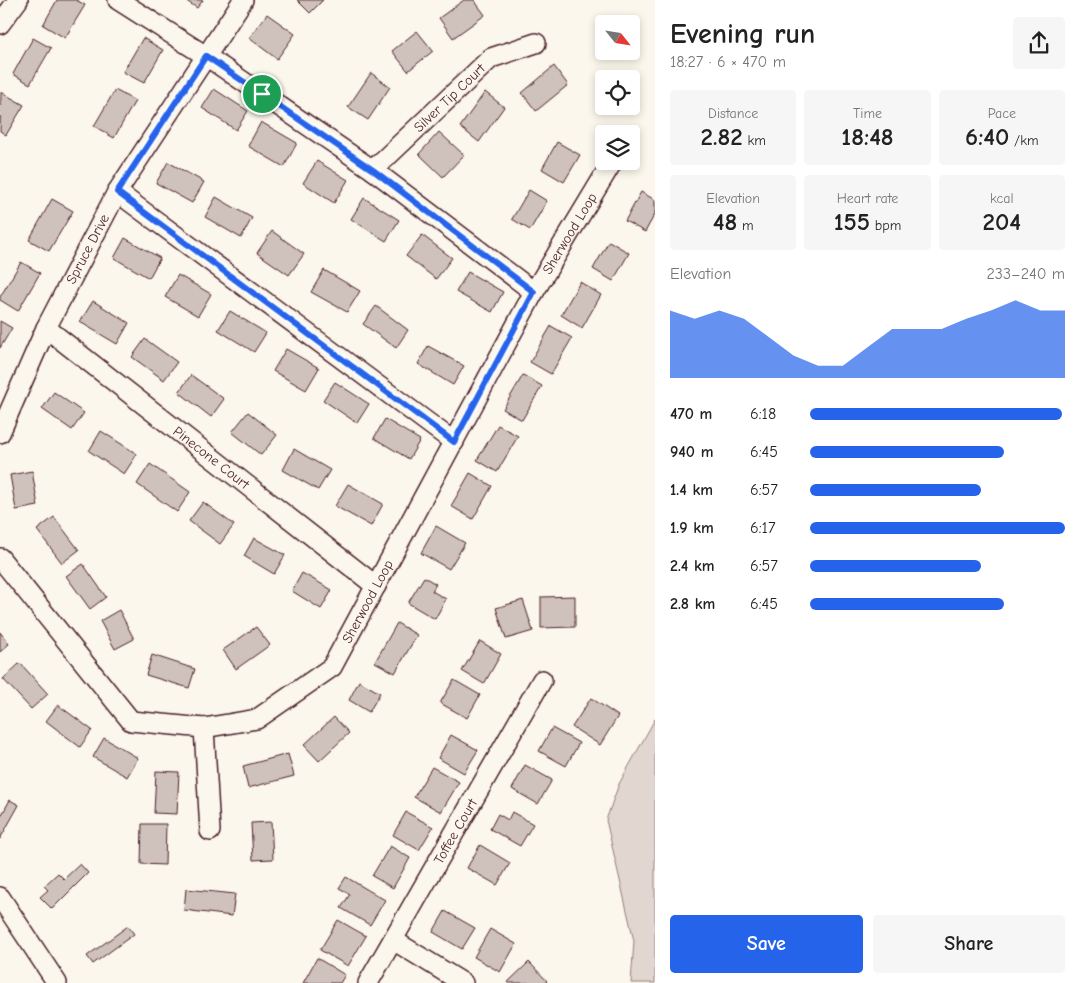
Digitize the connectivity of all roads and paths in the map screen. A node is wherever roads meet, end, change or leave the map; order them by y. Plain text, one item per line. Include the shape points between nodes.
1 (18, 0) edge
2 (118, 0) edge
3 (243, 0) edge
4 (0, 24) edge
5 (536, 43) dead end
6 (206, 56) junction
7 (373, 170) junction
8 (608, 170) edge
9 (117, 192) junction
10 (534, 292) junction
11 (46, 328) junction
12 (0, 433) edge
13 (454, 442) junction
14 (0, 558) edge
15 (376, 586) junction
16 (542, 680) dead end
17 (204, 728) junction
18 (210, 831) dead end
19 (0, 896) edge
20 (394, 940) junction
21 (57, 983) edge
22 (368, 983) edge
23 (463, 983) edge

1 - 4 street
2 - 6 street
3 - 6 street, Spruce Drive
5 - 7 street, Silver Tip Court via 491,58
6 - 7 street
6 - 9 street, Spruce Drive
7 - 10 street
8 - 10 street, Sherwood Loop
9 - 11 street, Spruce Drive
9 - 13 street
10 - 13 street, Sherwood Loop
11 - 12 street, Spruce Drive
11 - 15 street, Pinecone Court
13 - 15 street, Sherwood Loop
14 - 17 street, Sherwood Loop via 131,721
15 - 17 street, Sherwood Loop via 332,666 258,719
16 - 20 street, Toffee Court
17 - 18 street
19 - 21 street
20 - 22 street, Toffee Court
20 - 23 street

